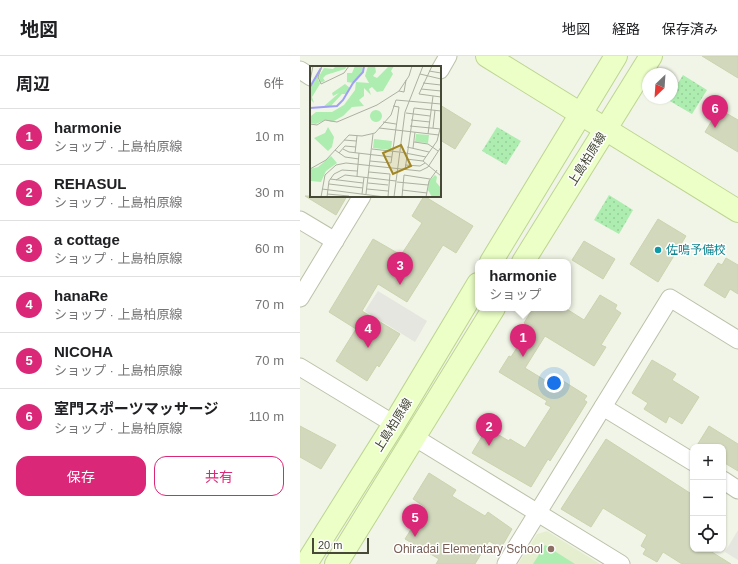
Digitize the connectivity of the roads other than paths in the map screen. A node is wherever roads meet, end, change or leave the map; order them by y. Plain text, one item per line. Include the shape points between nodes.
1 (448, 56) edge
2 (487, 56) edge
3 (616, 56) edge
4 (651, 56) edge
5 (441, 68) edge
6 (300, 70) edge
7 (310, 76) edge
8 (580, 114) junction
9 (606, 130) junction
10 (361, 197) edge
11 (738, 211) edge
12 (300, 220) edge
13 (335, 241) junction
14 (493, 259) edge
15 (525, 259) edge
16 (475, 289) edge
17 (300, 298) edge
18 (492, 311) edge
19 (738, 340) edge
20 (300, 367) edge
21 (603, 407) junction
22 (394, 424) junction
23 (414, 437) junction
24 (690, 460) edge
25 (726, 482) edge
26 (738, 490) edge
27 (538, 513) junction
28 (306, 564) edge
29 (336, 564) edge
30 (506, 564) edge
31 (621, 564) edge

1 - 5 street
2 - 8 street
3 - 8 street
4 - 9 street, 上島柏原線
6 - 7 street
8 - 9 street
8 - 14 street
9 - 11 street
9 - 15 street, 上島柏原線
10 - 13 street
12 - 13 street
13 - 17 street
16 - 22 street, 上島柏原線
18 - 23 street, 上島柏原線
19 - 21 street via 670,298
20 - 22 street
21 - 24 street
21 - 27 street
22 - 28 street, 上島柏原線
23 - 27 street
23 - 29 street, 上島柏原線
25 - 26 street
27 - 30 street
27 - 31 street

